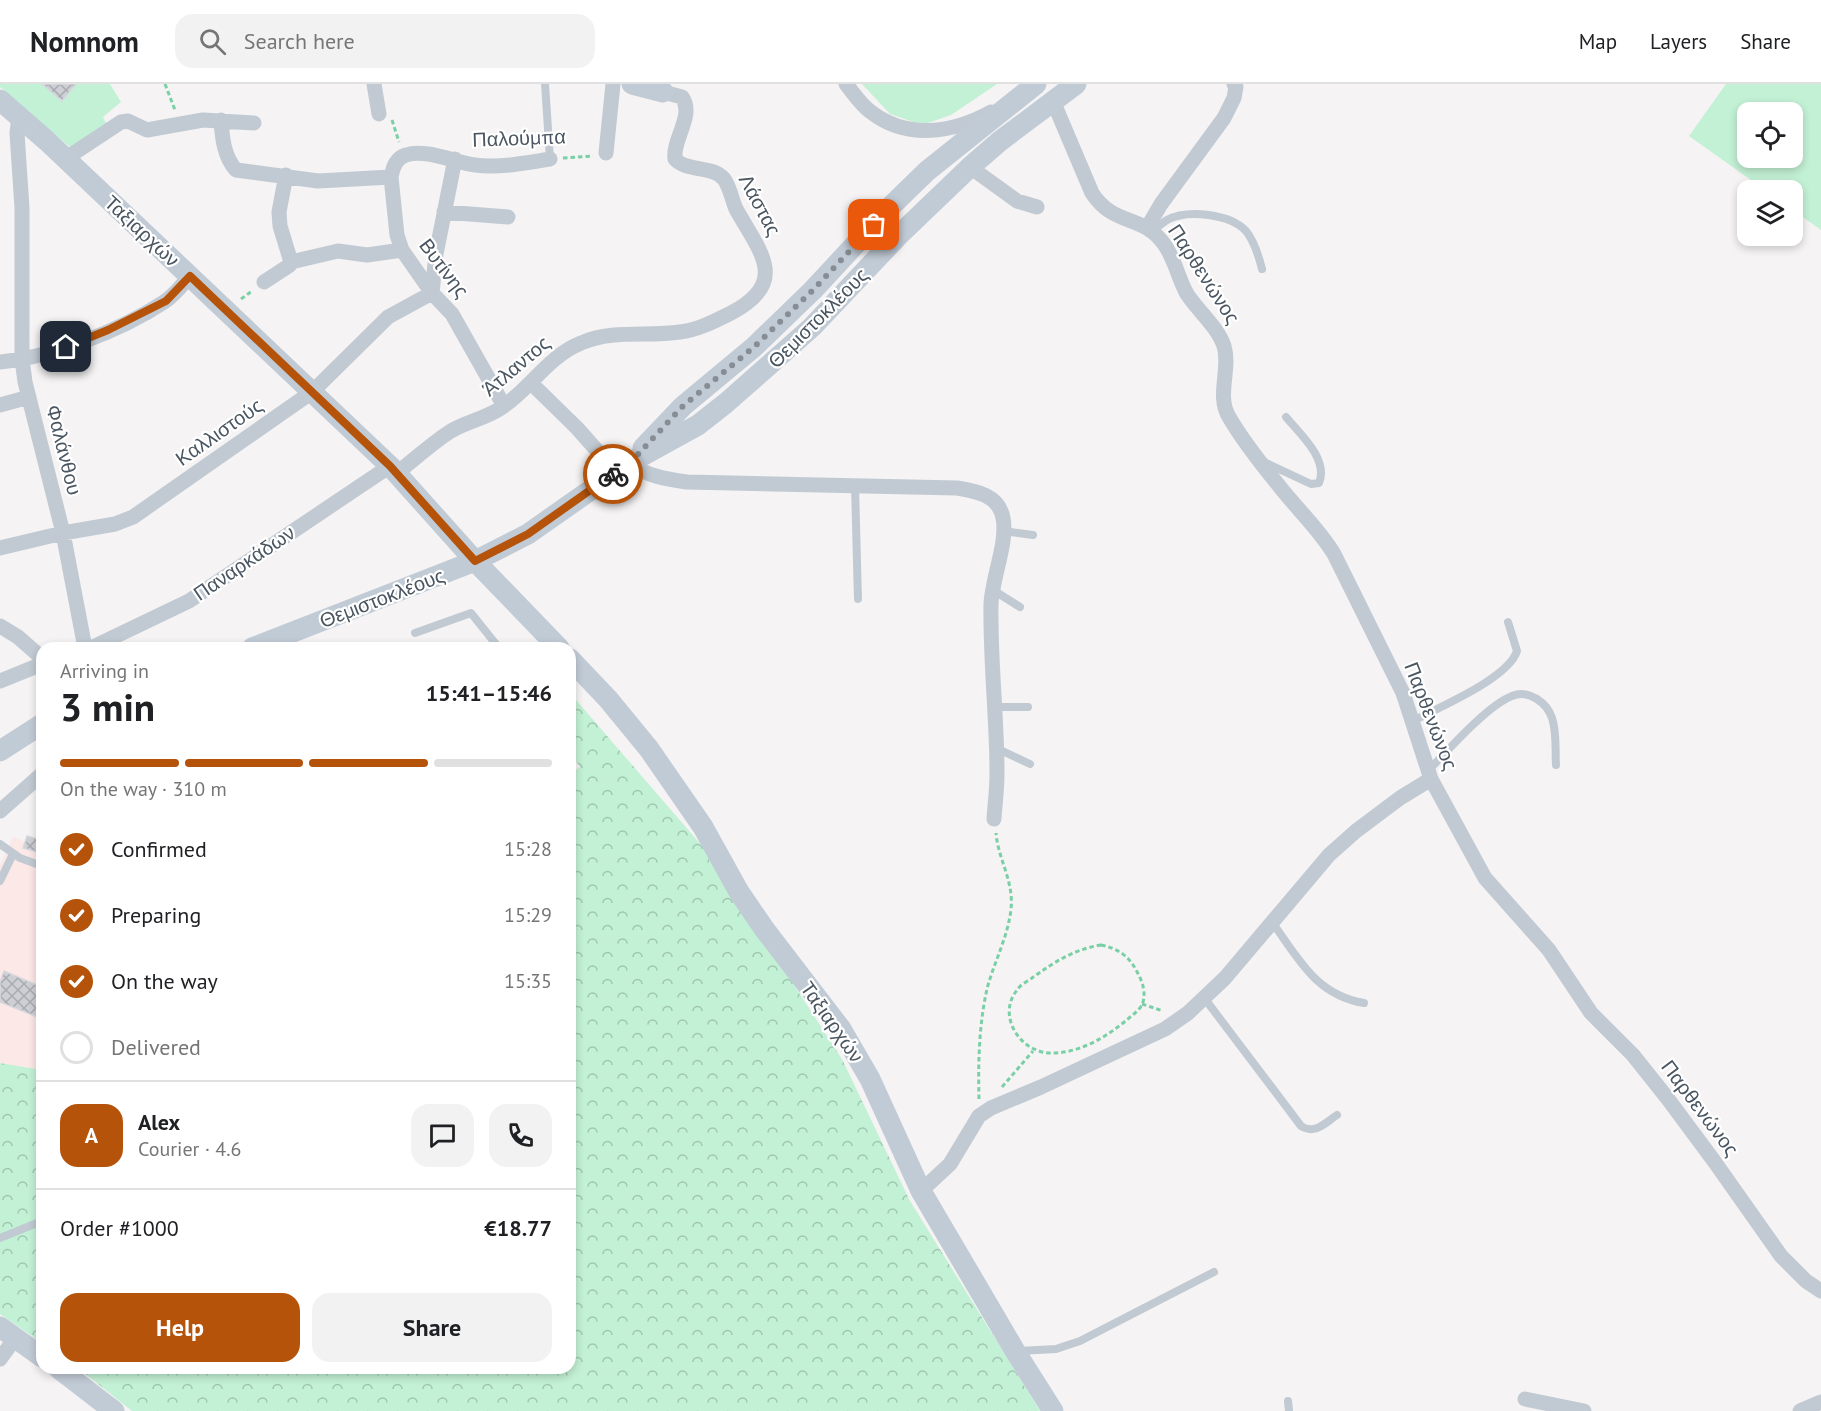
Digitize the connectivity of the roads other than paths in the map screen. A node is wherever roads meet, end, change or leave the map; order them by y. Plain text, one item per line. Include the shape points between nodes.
1 (374, 84) edge
2 (546, 84) edge
3 (614, 84) edge
4 (632, 84) edge
5 (846, 84) edge
6 (1076, 84) edge
7 (1234, 84) edge
8 (668, 88) edge
9 (1028, 90) edge
10 (0, 100) edge
11 (1053, 101) junction
12 (379, 114) road end
13 (19, 117) junction
14 (221, 120) junction
15 (254, 123) dead end
16 (606, 153) road end
17 (65, 159) junction
18 (399, 159) joint
19 (455, 159) junction
20 (550, 159) joint
21 (970, 167) junction
22 (286, 176) junction
23 (392, 177) junction
24 (1037, 207) dead end
25 (444, 212) junction
26 (508, 217) dead end
27 (1150, 230) junction
28 (402, 250) junction
29 (291, 262) junction
30 (1262, 269) dead end
31 (190, 276) junction
32 (765, 279) joint
33 (264, 282) road end
34 (432, 293) junction
35 (21, 359) junction
36 (0, 362) edge
37 (531, 382) junction
38 (312, 392) junction
39 (29, 397) junction
40 (0, 405) edge
41 (504, 406) junction
42 (1286, 417) dead end
43 (1260, 460) junction
44 (622, 468) junction
45 (394, 469) junction
46 (855, 486) junction
47 (1003, 531) junction
48 (63, 533) junction
49 (1033, 535) dead end
50 (0, 548) edge
51 (475, 561) junction
52 (993, 590) junction
53 (858, 598) dead end
54 (1020, 607) dead end
55 (1508, 622) dead end
56 (0, 626) edge
57 (415, 633) dead end
58 (84, 642) edge
59 (104, 642) edge
60 (267, 642) edge
61 (494, 642) edge
62 (553, 642) edge
63 (36, 653) edge
64 (576, 665) edge
65 (36, 666) edge
66 (0, 681) edge
67 (994, 707) junction
68 (1028, 707) dead end
69 (1411, 722) junction
70 (36, 728) edge
71 (996, 747) junction
72 (0, 751) edge
73 (1030, 764) dead end
74 (1556, 765) dead end
75 (1429, 775) junction
76 (36, 779) edge
77 (0, 811) edge
78 (994, 819) road end
79 (0, 844) edge
80 (13, 854) junction
81 (36, 864) edge
82 (0, 881) edge
83 (1271, 921) junction
84 (1205, 999) junction
85 (1364, 1003) dead end
86 (1337, 1115) dead end
87 (921, 1191) junction
88 (36, 1223) edge
89 (0, 1238) edge
90 (1214, 1272) dead end
91 (1821, 1291) edge
92 (8, 1332) edge
93 (1015, 1351) junction
94 (36, 1353) edge
95 (0, 1359) edge
96 (65, 1374) edge
97 (1525, 1399) dead end
98 (1288, 1401) dead end
99 (1821, 1402) edge
100 (114, 1411) edge
101 (1053, 1411) edge
102 (1289, 1411) edge
103 (1584, 1411) edge
104 (1800, 1411) edge

1 - 12 street
2 - 20 lane
3 - 16 street
4 - 8 street
5 - 9 street via 870,112 884,121 919,132 970,122
6 - 11 street, Θεμιστοκλέους
7 - 27 street via 1234,98 1224,118 1161,204
8 - 32 street, Λάστας via 685,102 675,159 723,178 760,250
9 - 44 street, Θεμιστοκλέους via 927,171 813,290 754,347 683,406
10 - 13 street, Ταξιαρχών
11 - 21 street, Θεμιστοκλέους
11 - 27 street, Παρθενώνος via 1099,203 1116,216
13 - 17 street, Ταξιαρχών
13 - 35 street, Φαλάνθου
14 - 15 street
14 - 17 street via 147,130 128,121 121,122
14 - 22 street via 226,150 236,170
17 - 31 street, Ταξιαρχών
18 - 19 street, Παλούμπα via 414,153
18 - 23 street, Βυτίνης
19 - 20 street, Παλούμπα via 475,165
19 - 25 street
21 - 24 street via 1017,201
21 - 44 street, Θεμιστοκλέους via 770,366 698,424
22 - 23 street via 318,181
22 - 29 street via 280,219
23 - 28 street, Βυτίνης
25 - 26 street
25 - 34 street
27 - 30 lane via 1181,216 1205,214 1234,221 1252,241
27 - 43 street, Παρθενώνος via 1166,247 1187,293 1223,344 1224,407
28 - 29 street via 367,255 339,251
28 - 34 street, Βυτίνης
29 - 33 street
31 - 35 street via 166,301 139,316 76,344
31 - 38 street, Ταξιαρχών
32 - 37 street, Άτλαντος via 747,303 708,324 680,332 593,338 556,356
34 - 38 street, Καλλιστούς via 388,317
34 - 41 street, Βυτίνης via 452,314
35 - 36 street
35 - 39 street, Φαλάνθου
37 - 41 street, Άτλαντος
37 - 44 street
38 - 45 street, Ταξιαρχών
38 - 48 street, Καλλιστούς via 134,517
39 - 40 street
39 - 48 street, Φαλάνθου
41 - 45 street, Άτλαντος via 453,430
42 - 43 lane via 1318,460 1319,483 1311,484
43 - 69 street, Παρθενώνος via 1327,542 1403,693
44 - 46 street via 687,482
44 - 51 street, Θεμιστοκλέους via 528,534
45 - 51 street, Ταξιαρχών
45 - 59 street, Παναρκάδων via 189,601
46 - 47 street via 977,491 997,504
46 - 53 lane
47 - 49 lane
47 - 52 street
48 - 50 street, Καλλιστούς
48 - 58 street, Φαλάνθου
51 - 60 street, Θεμιστοκλέους
51 - 62 street, Ταξιαρχών
52 - 54 lane
52 - 67 street
55 - 69 lane via 1517,651 1512,663 1468,693
56 - 63 street
57 - 61 lane via 471,613
64 - 87 street, Ταξιαρχών via 649,749 703,827 765,930 841,1029 870,1079
65 - 66 street
67 - 68 lane
67 - 71 street
69 - 75 street, Παρθενώνος
70 - 72 street
71 - 73 lane
71 - 78 street
74 - 75 lane via 1552,718 1540,701 1520,694 1498,704 1473,726
75 - 83 street via 1341,845
75 - 91 street, Παρθενώνος via 1489,884 1549,950 1591,1013 1633,1055 1675,1108 1781,1256
76 - 77 street
79 - 80 lane
80 - 81 lane
80 - 82 lane
83 - 84 street
83 - 85 lane via 1319,984 1341,998
84 - 86 lane via 1301,1126 1314,1130
84 - 87 street via 1165,1029 979,1116 950,1164
87 - 93 street, Ταξιαρχών
88 - 89 lane
90 - 93 lane via 1080,1341 1056,1349
92 - 94 street
92 - 95 street
93 - 101 street, Ταξιαρχών
96 - 100 street
97 - 103 street
98 - 102 lane
99 - 104 street

